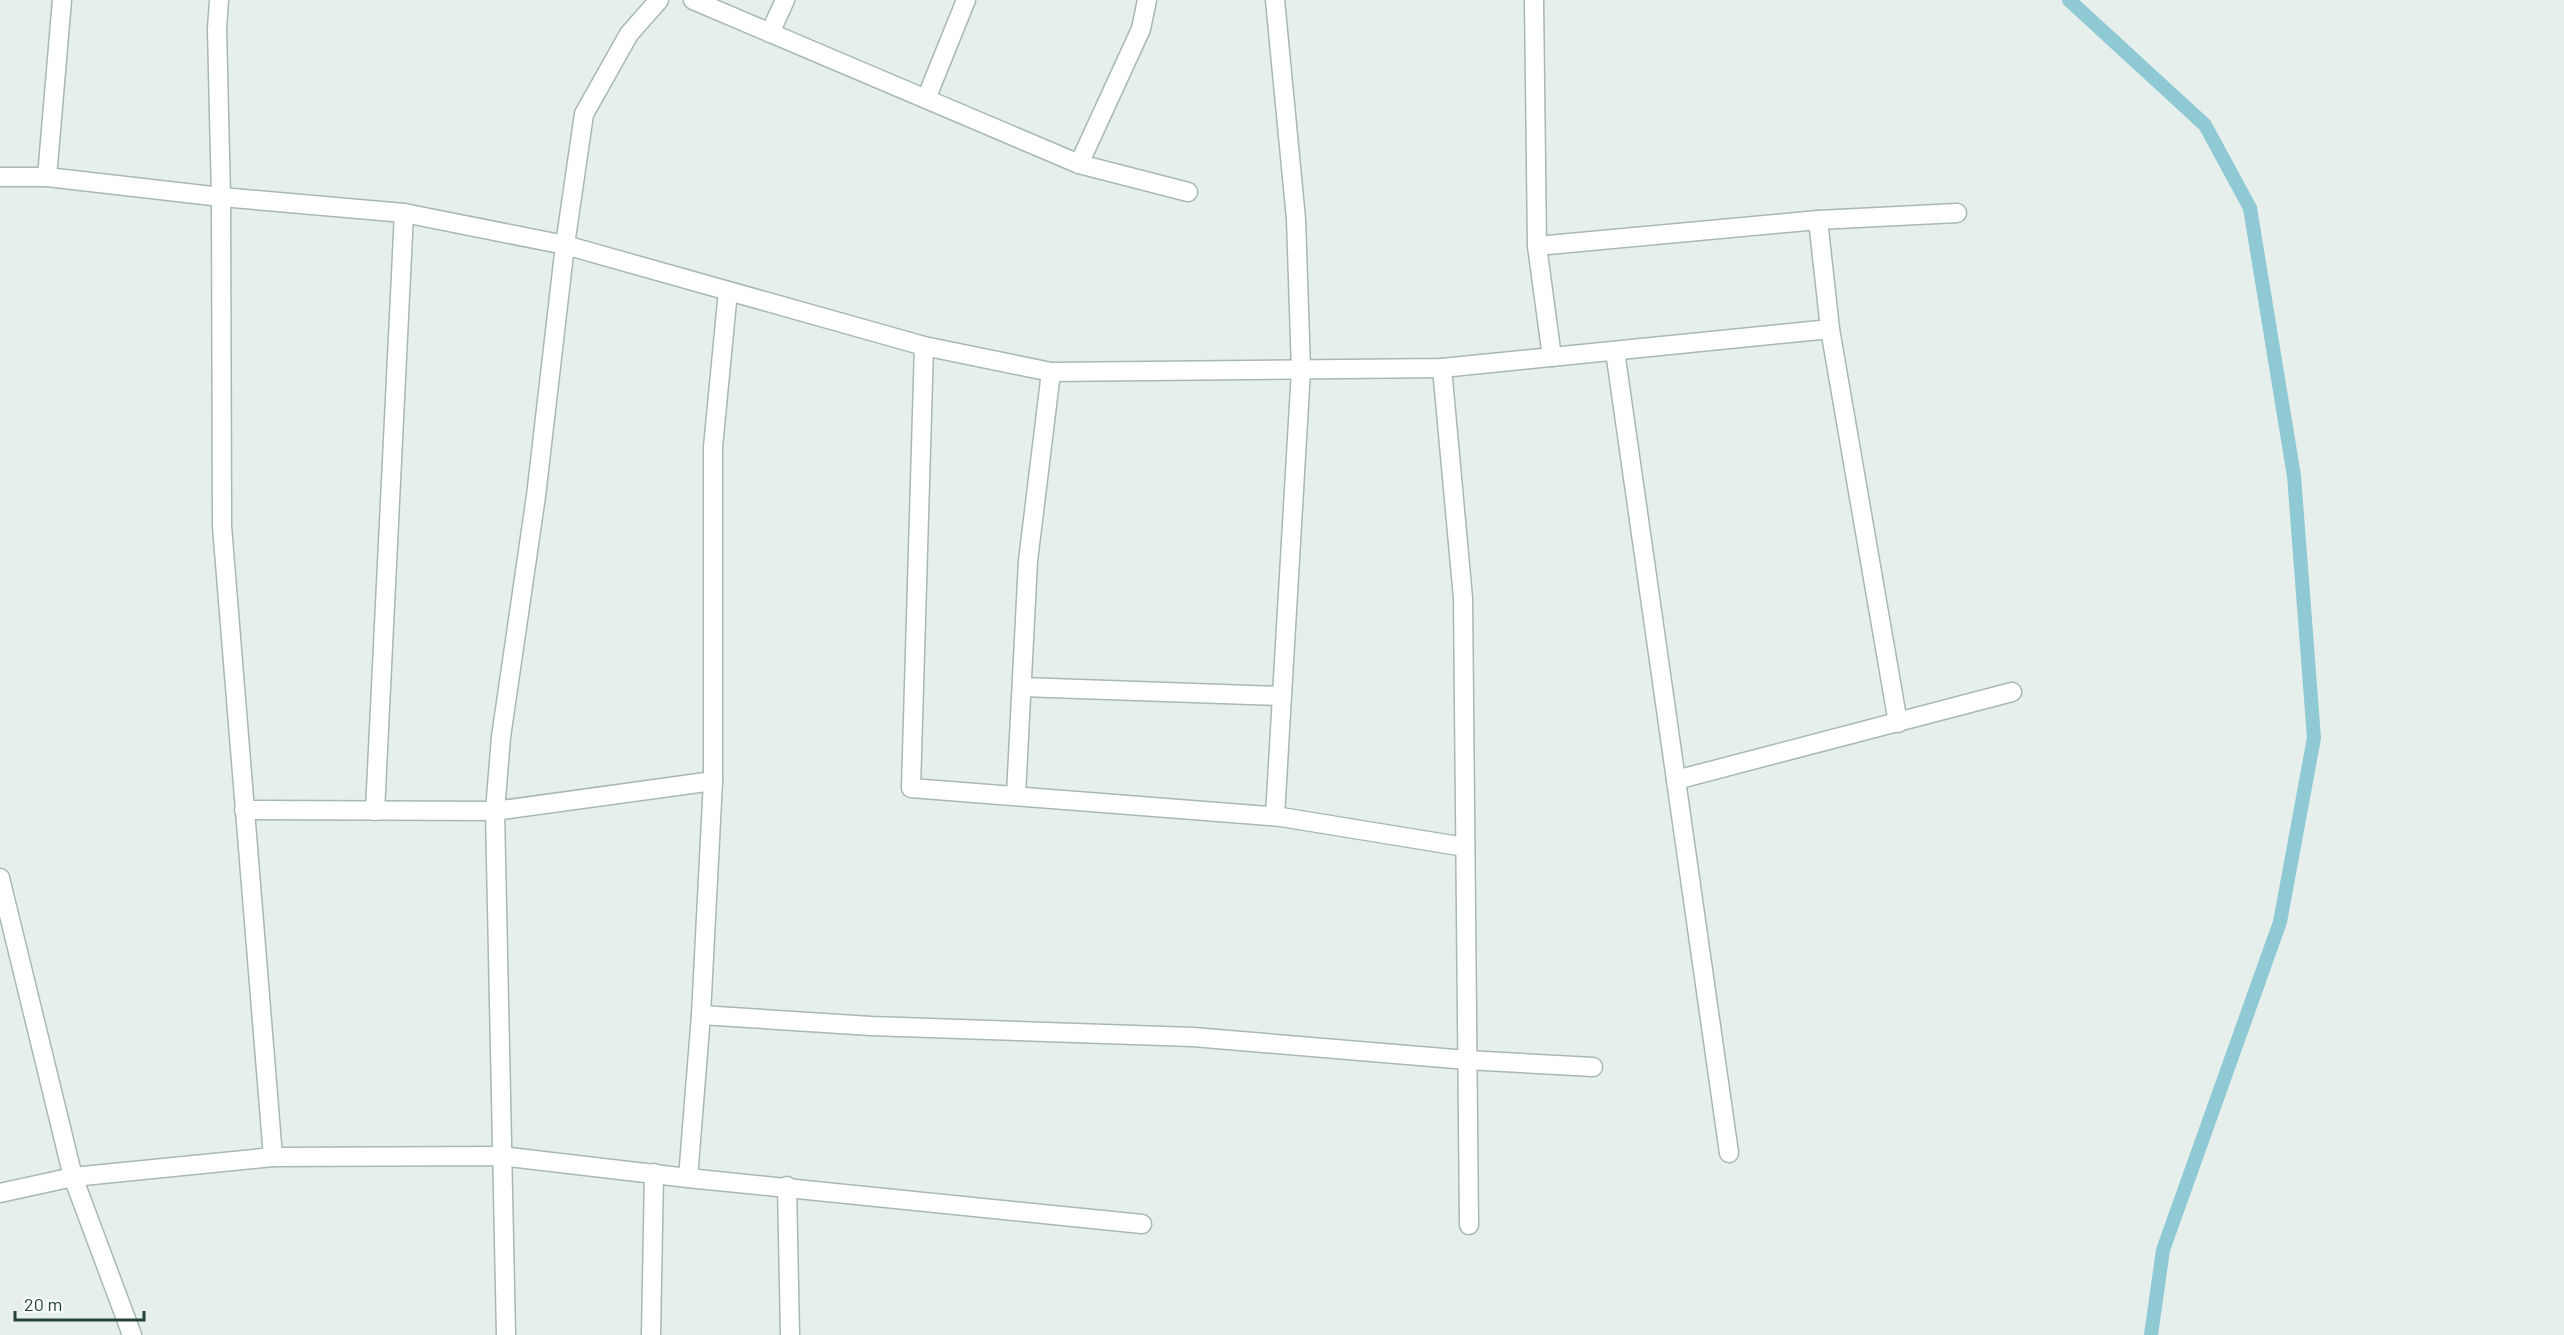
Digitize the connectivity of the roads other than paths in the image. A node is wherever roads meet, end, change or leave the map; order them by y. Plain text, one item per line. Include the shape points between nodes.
1 (62, 0) edge
2 (219, 0) edge
3 (659, 0) edge
4 (693, 0) edge
5 (785, 0) edge
6 (966, 0) edge
7 (1148, 0) edge
8 (1275, 0) edge
9 (1534, 0) edge
10 (770, 33) junction
11 (926, 99) junction
12 (1079, 164) junction
13 (0, 177) edge
14 (47, 177) junction
15 (1188, 192) dead end
16 (221, 197) junction
17 (404, 213) junction
18 (1957, 213) dead end
19 (1818, 220) junction
20 (565, 244) junction
21 (1537, 246) junction
22 (728, 291) junction
23 (1830, 329) junction
24 (924, 346) junction
25 (1615, 351) junction
26 (1552, 357) junction
27 (1442, 368) junction
28 (1300, 370) junction
29 (1051, 372) junction
30 (1022, 687) junction
31 (2012, 692) dead end
32 (1281, 696) junction
33 (1898, 723) junction
34 (1676, 780) junction
35 (713, 781) junction
36 (1016, 795) junction
37 (244, 810) junction
38 (375, 811) junction
39 (495, 812) junction
40 (1275, 816) junction
41 (1465, 847) junction
42 (0, 878) edge
43 (701, 1015) junction
44 (1467, 1060) junction
45 (1593, 1066) dead end
46 (1729, 1153) dead end
47 (501, 1156) junction
48 (273, 1157) junction
49 (654, 1173) junction
50 (73, 1177) junction
51 (688, 1178) junction
52 (787, 1186) junction
53 (0, 1193) edge
54 (1142, 1224) dead end
55 (1469, 1225) dead end
56 (132, 1335) edge
57 (506, 1335) edge
58 (651, 1335) edge
59 (790, 1335) edge

1 - 14 street
2 - 16 street via 216,29
3 - 20 street via 629,34 585,114
4 - 10 street
5 - 10 street
6 - 11 street
7 - 12 street via 1141,29
8 - 28 street via 1296,219
9 - 21 street
10 - 11 street
11 - 12 street
12 - 15 street
13 - 14 street
14 - 16 street
16 - 17 street
16 - 37 street via 222,526
17 - 20 street
17 - 38 street
18 - 19 street
19 - 21 street
19 - 23 street
20 - 22 street
20 - 39 street via 536,496 501,737
21 - 26 street
22 - 24 street
22 - 35 street via 713,447
23 - 25 street
23 - 33 street
24 - 29 street
24 - 36 street via 911,788
25 - 26 street
25 - 34 street
26 - 27 street
27 - 28 street
27 - 41 street via 1464,598
28 - 29 street
28 - 32 street
29 - 30 street via 1028,561
30 - 32 street
30 - 36 street
31 - 33 street
32 - 40 street
33 - 34 street
34 - 46 street
35 - 39 street
35 - 43 street
36 - 40 street
37 - 38 street
37 - 48 street
38 - 39 street
39 - 47 street
40 - 41 street
41 - 44 street
42 - 50 street
43 - 44 street via 871,1026 1193,1037
43 - 51 street
44 - 45 street
44 - 55 street
47 - 48 street
47 - 49 street
47 - 57 street
48 - 50 street
49 - 51 street
49 - 58 street
50 - 53 street
50 - 56 street
51 - 52 street
52 - 54 street
52 - 59 street

